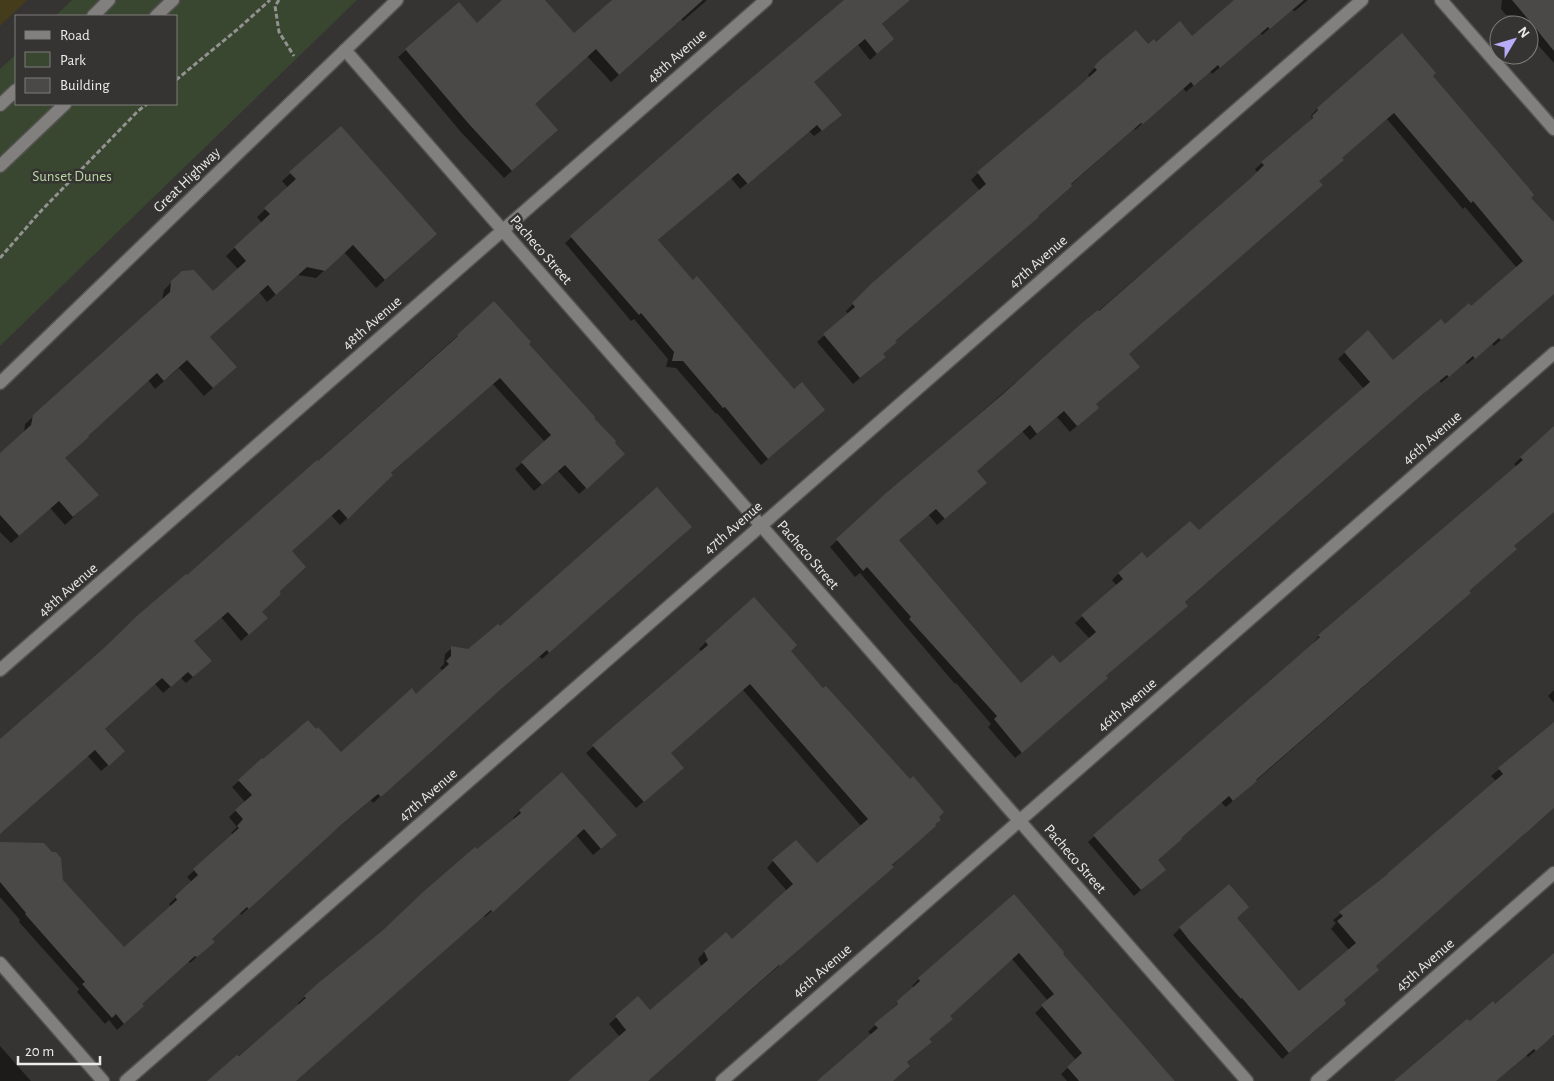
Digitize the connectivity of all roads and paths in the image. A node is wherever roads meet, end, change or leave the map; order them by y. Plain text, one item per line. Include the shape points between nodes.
1 (109, 0) edge
2 (173, 0) edge
3 (270, 0) edge
4 (279, 0) edge
5 (397, 0) edge
6 (766, 0) edge
7 (1362, 0) edge
8 (1441, 0) edge
9 (93, 15) edge
10 (157, 15) edge
11 (345, 50) junction
12 (294, 56) dead end
13 (178, 78) edge
14 (15, 91) edge
15 (0, 105) edge
16 (64, 105) edge
17 (146, 105) edge
18 (1554, 129) edge
19 (0, 166) edge
20 (503, 230) junction
21 (0, 258) edge
22 (1554, 353) edge
23 (0, 383) edge
24 (761, 526) junction
25 (0, 670) edge
26 (1019, 821) junction
27 (1554, 873) edge
28 (0, 963) edge
29 (103, 1081) edge
30 (126, 1081) edge
31 (722, 1081) edge
32 (1247, 1081) edge
33 (1317, 1081) edge

1 - 9 street
2 - 10 street
3 - 13 path
4 - 12 path via 275,6 279,32
5 - 11 street, Great Highway
6 - 20 street, 48th Avenue
7 - 24 street, 47th Avenue
8 - 18 street
11 - 20 street, Pacheco Street
11 - 23 street, Great Highway
14 - 15 street
16 - 19 street
17 - 21 path via 39,213
20 - 24 street, Pacheco Street
20 - 25 street, 48th Avenue
22 - 26 street, 46th Avenue
24 - 26 street, Pacheco Street
24 - 30 street, 47th Avenue
26 - 31 street, 46th Avenue
26 - 32 street, Pacheco Street
27 - 33 street, 45th Avenue
28 - 29 street

